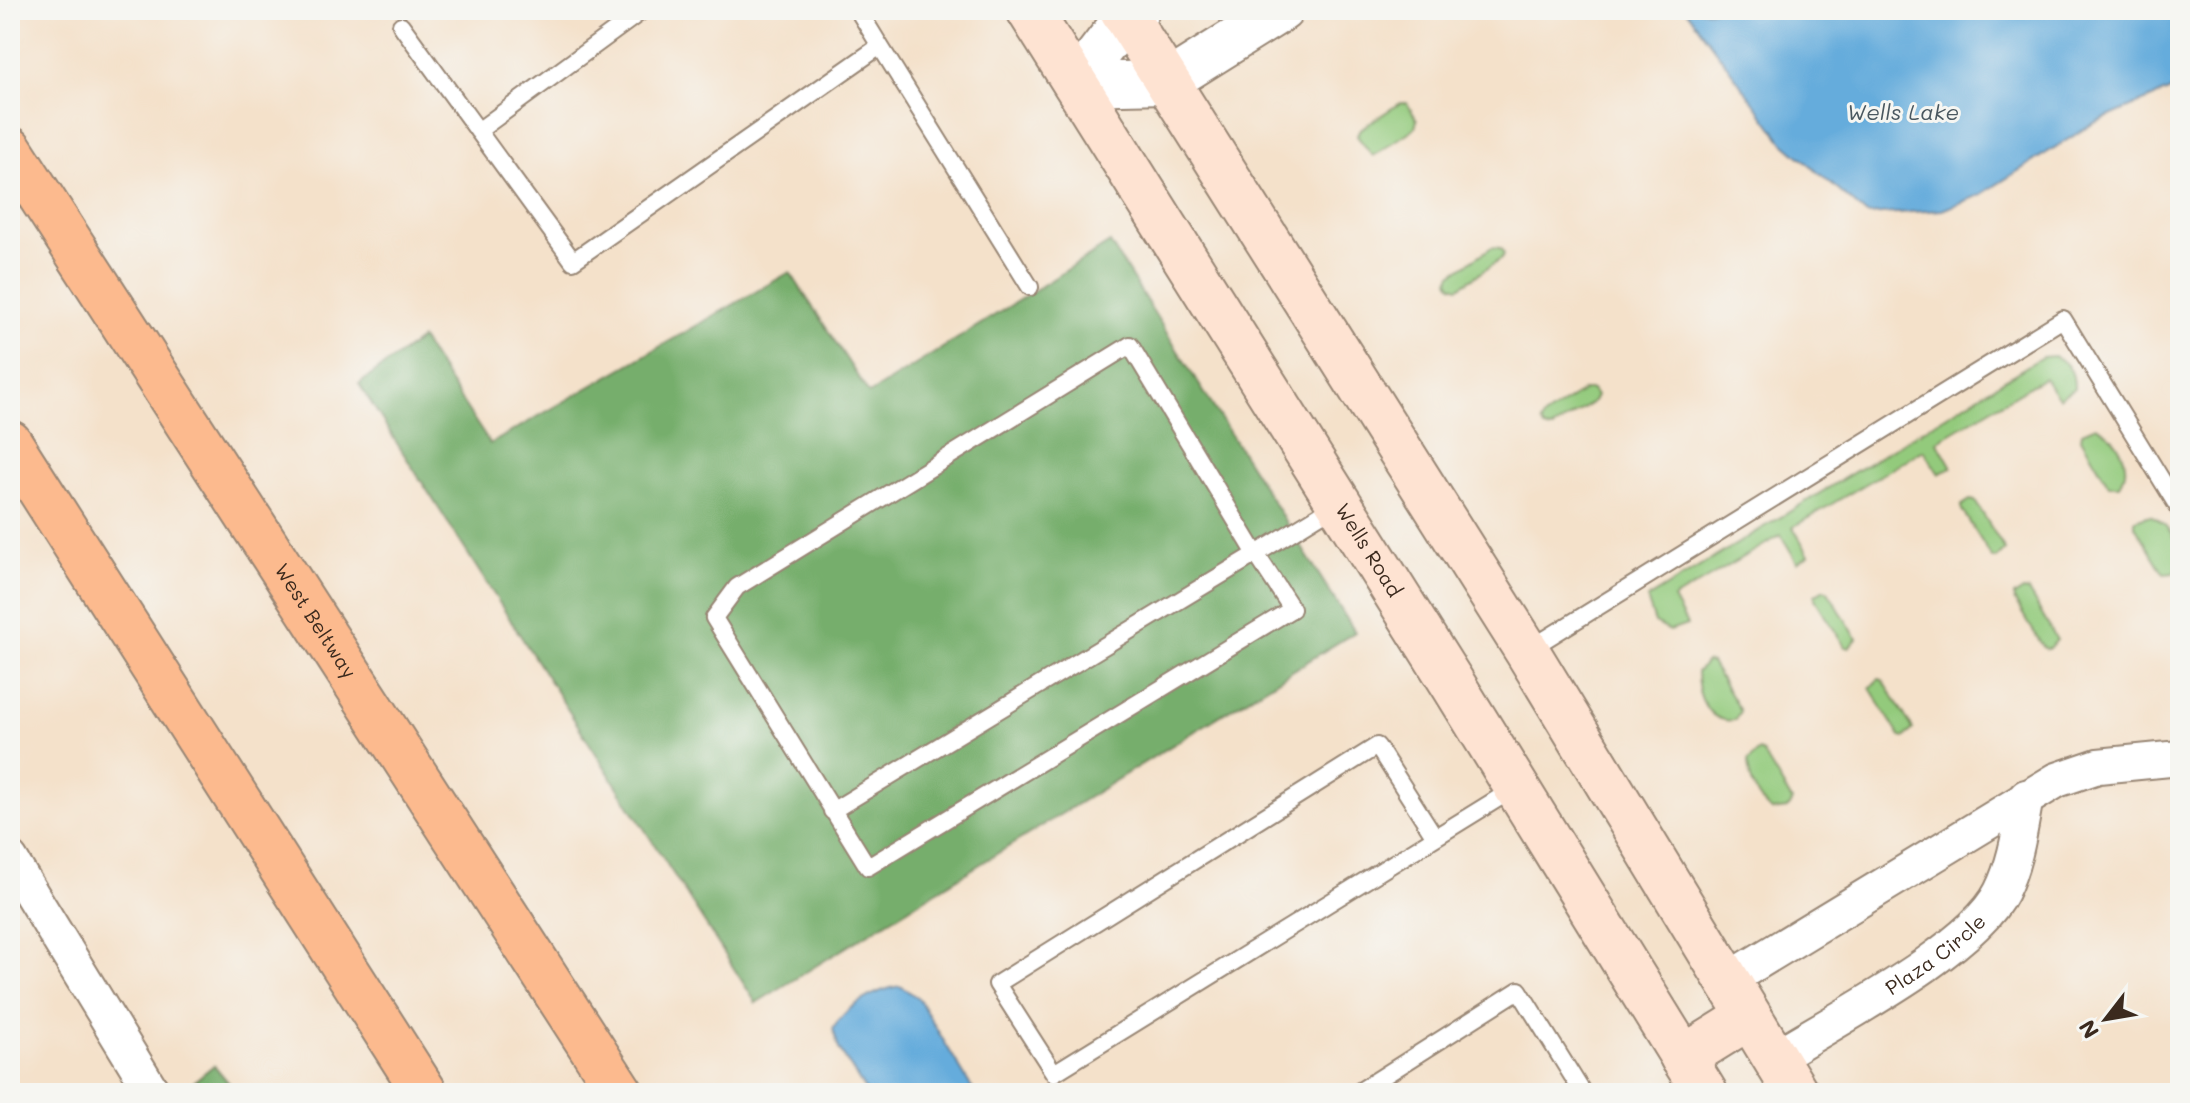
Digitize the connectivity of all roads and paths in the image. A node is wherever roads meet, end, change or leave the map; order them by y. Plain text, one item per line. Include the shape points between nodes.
1 (643, 10) edge
2 (858, 10) edge
3 (1029, 10) edge
4 (1282, 10) edge
5 (1129, 12) edge
6 (401, 25) dead end
7 (880, 46) junction
8 (1167, 82) junction
9 (1075, 84) junction
10 (478, 131) junction
11 (10, 149) edge
12 (1030, 287) dead end
13 (10, 443) edge
14 (1339, 503) junction
15 (2180, 510) edge
16 (1256, 554) junction
17 (1527, 651) junction
18 (2180, 758) edge
19 (1516, 787) junction
20 (2026, 797) junction
21 (832, 811) junction
22 (1435, 837) junction
23 (10, 859) edge
24 (1739, 998) junction
25 (1694, 1076) edge
26 (1785, 1076) edge
27 (153, 1093) edge
28 (425, 1093) edge
29 (621, 1093) edge
30 (1357, 1093) edge
31 (1583, 1093) edge

1 - 10 lane
2 - 7 lane
3 - 9 main road, Wells Road
4 - 8 street
5 - 8 main road
5 - 9 street
6 - 10 lane
7 - 10 lane via 573,261
7 - 12 lane
8 - 9 street
8 - 17 main road
9 - 14 main road, Wells Road
11 - 29 highway, West Beltway
13 - 28 highway
14 - 16 lane
14 - 19 main road, Wells Road
15 - 17 lane via 2063,319
16 - 21 lane
16 - 21 lane via 1292,609 868,867
16 - 21 lane via 1130,345 737,587 714,618
17 - 24 main road
18 - 20 street via 2098,766
19 - 22 lane
19 - 25 main road, Wells Road
20 - 24 street
20 - 26 street, Plaza Circle via 2013,865 1990,910 1970,933
22 - 22 lane via 1054,1073 997,984 1377,746
23 - 27 street
24 - 25 main road
24 - 26 main road
30 - 31 lane via 1519,990

